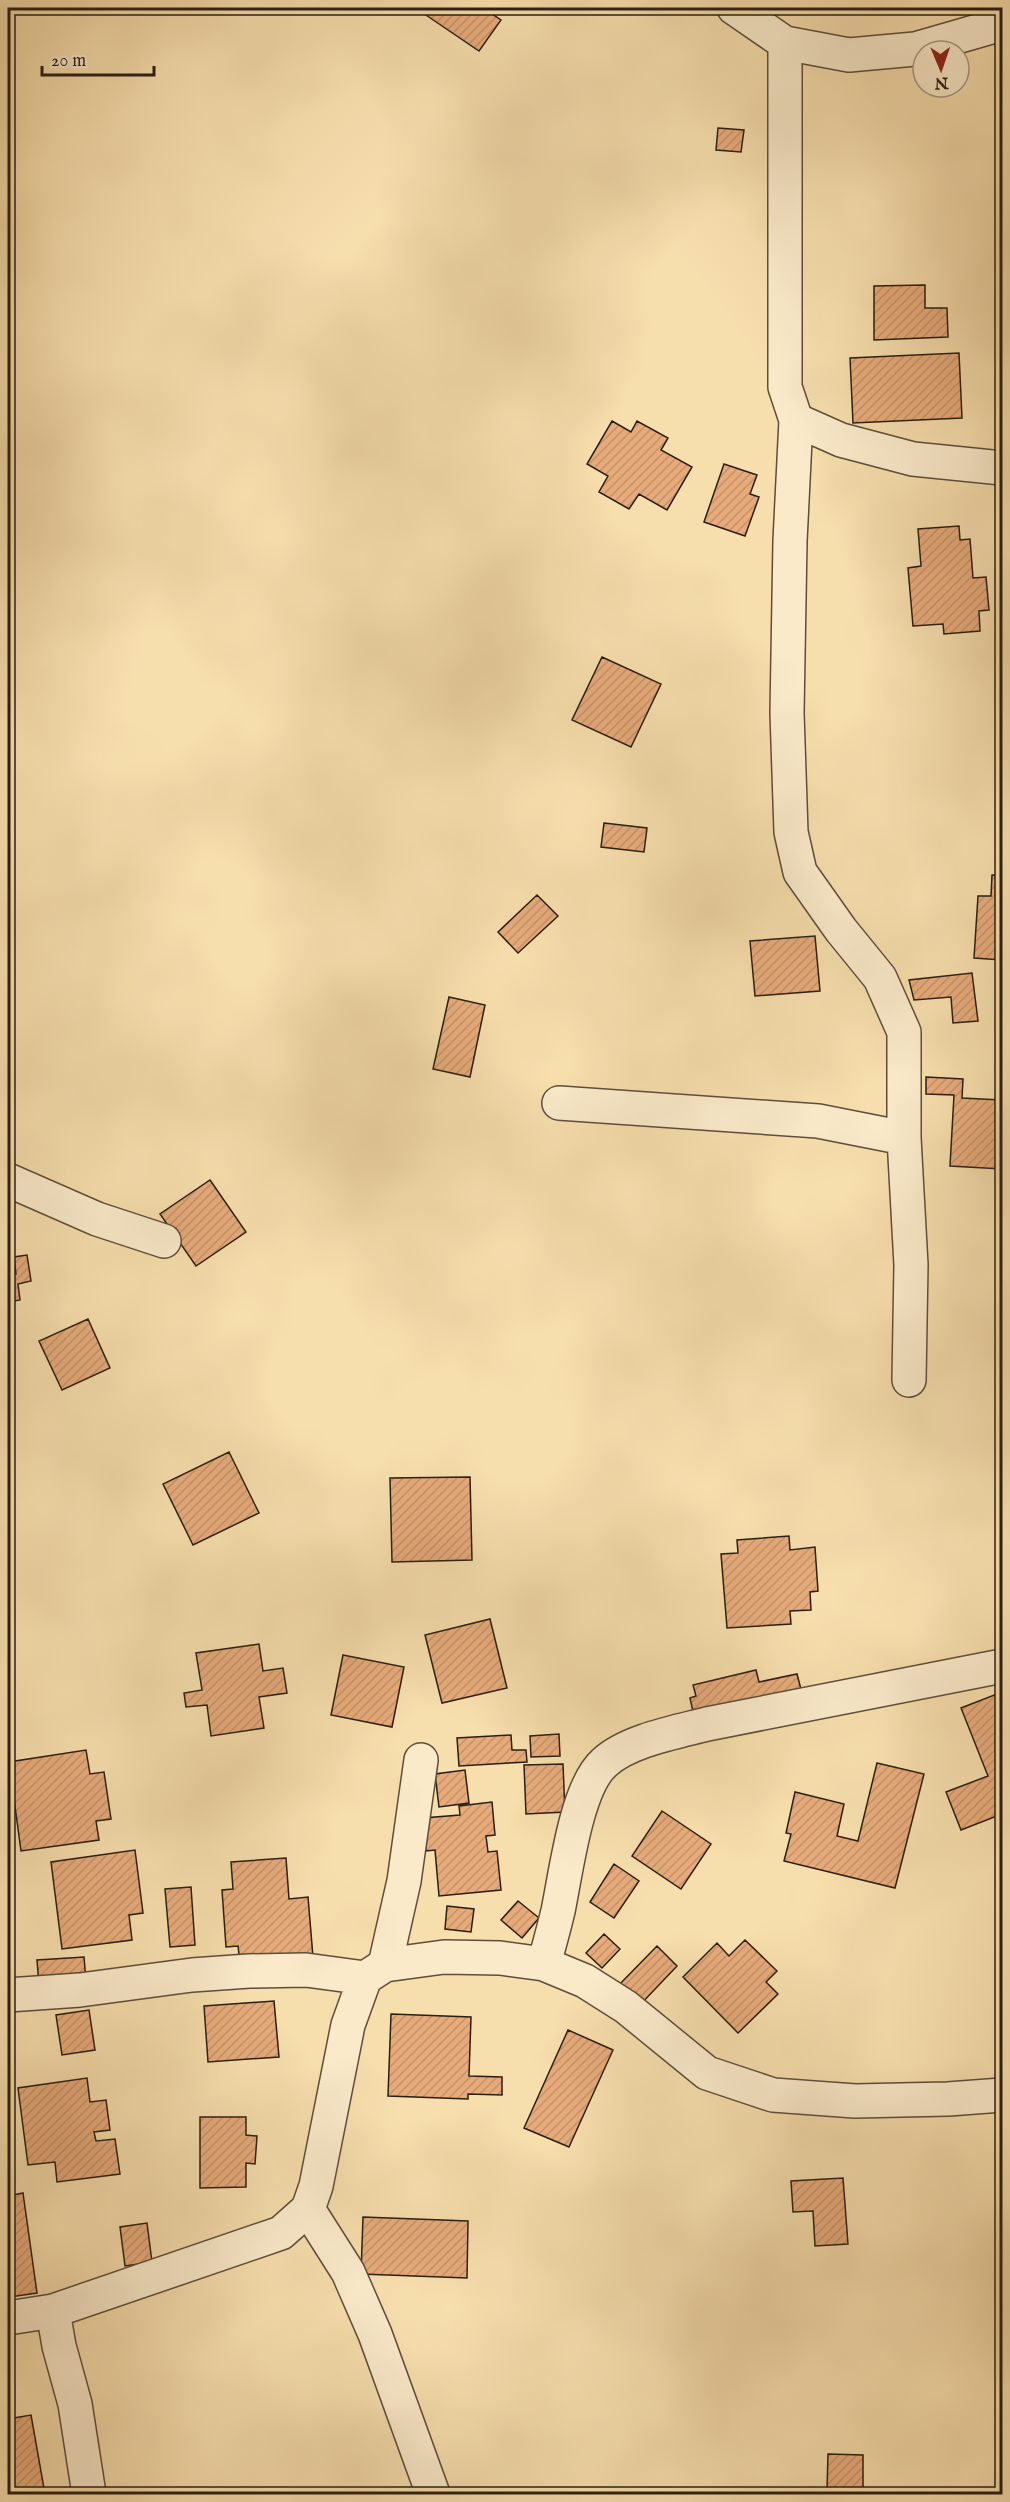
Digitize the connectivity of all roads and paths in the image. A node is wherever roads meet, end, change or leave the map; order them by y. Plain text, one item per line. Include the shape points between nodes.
1 (734, 8) edge
2 (1002, 24) edge
3 (785, 43) junction
4 (796, 420) junction
5 (1002, 468) edge
6 (559, 1103) dead end
7 (904, 1138) junction
8 (8, 1180) edge
9 (164, 1241) dead end
10 (909, 1380) dead end
11 (1002, 1666) edge
12 (421, 1760) dead end
13 (544, 1964) junction
14 (375, 1972) junction
15 (8, 1995) edge
16 (1002, 2095) edge
17 (308, 2209) junction
18 (53, 2311) junction
19 (8, 2318) edge
20 (89, 2494) edge
21 (433, 2494) edge

1 - 3 street
2 - 3 street via 915,49 849,55
3 - 4 street via 785,387
4 - 5 street via 841,440 913,459
4 - 7 street via 787,713 791,831 801,872 880,978 904,1032
6 - 7 street via 818,1121
7 - 10 street via 911,1265
8 - 9 street via 97,1219
11 - 13 street via 664,1735 627,1748 603,1763 588,1787 571,1841
12 - 14 street via 404,1881
13 - 14 street via 444,1957
13 - 16 street via 585,1981 626,2007 707,2073 773,2095 855,2101
14 - 15 street via 249,1971
14 - 17 street via 348,2025
17 - 18 street via 281,2233
17 - 21 street via 348,2272 375,2334
18 - 19 street
18 - 20 street via 75,2404

